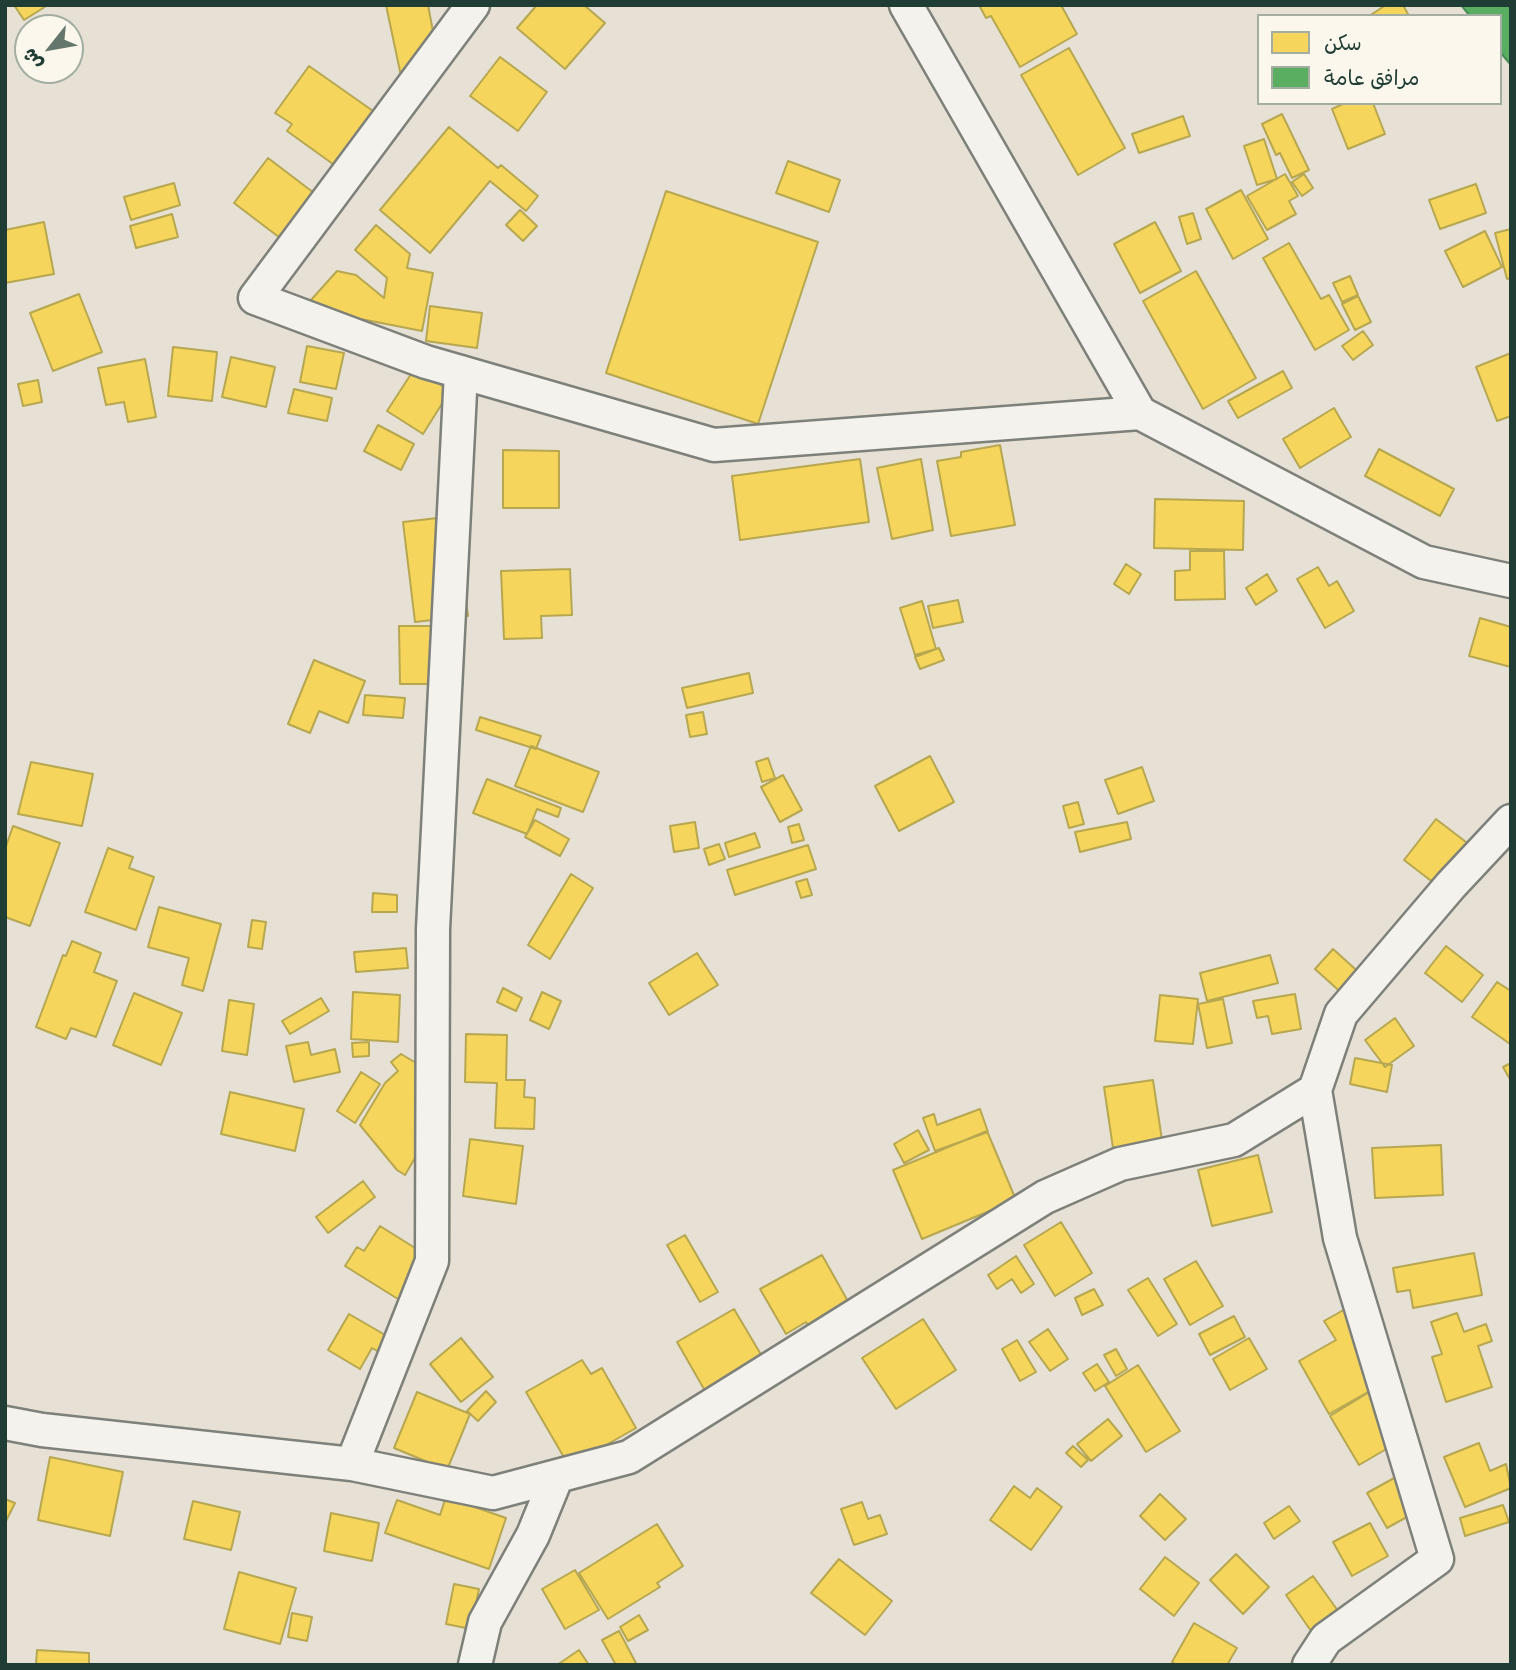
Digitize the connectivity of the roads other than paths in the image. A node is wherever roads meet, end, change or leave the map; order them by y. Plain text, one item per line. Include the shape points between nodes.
1 (473, 5) edge
2 (906, 5) edge
3 (461, 372) junction
4 (1140, 413) junction
5 (1511, 581) edge
6 (1511, 821) edge
7 (1315, 1090) junction
8 (5, 1423) edge
9 (352, 1464) junction
10 (557, 1476) junction
11 (475, 1665) edge
12 (1309, 1665) edge

1 - 3 street via 255,298
2 - 4 street
3 - 4 street via 713,444
3 - 9 street via 433,929 432,1261
4 - 5 street via 1424,562
6 - 7 street via 1341,1014
7 - 10 street via 1234,1140 1121,1164 1045,1198 629,1457
7 - 12 street via 1340,1238 1437,1559 1326,1639
8 - 9 street
9 - 10 street via 493,1493
10 - 11 street via 533,1535 485,1622

